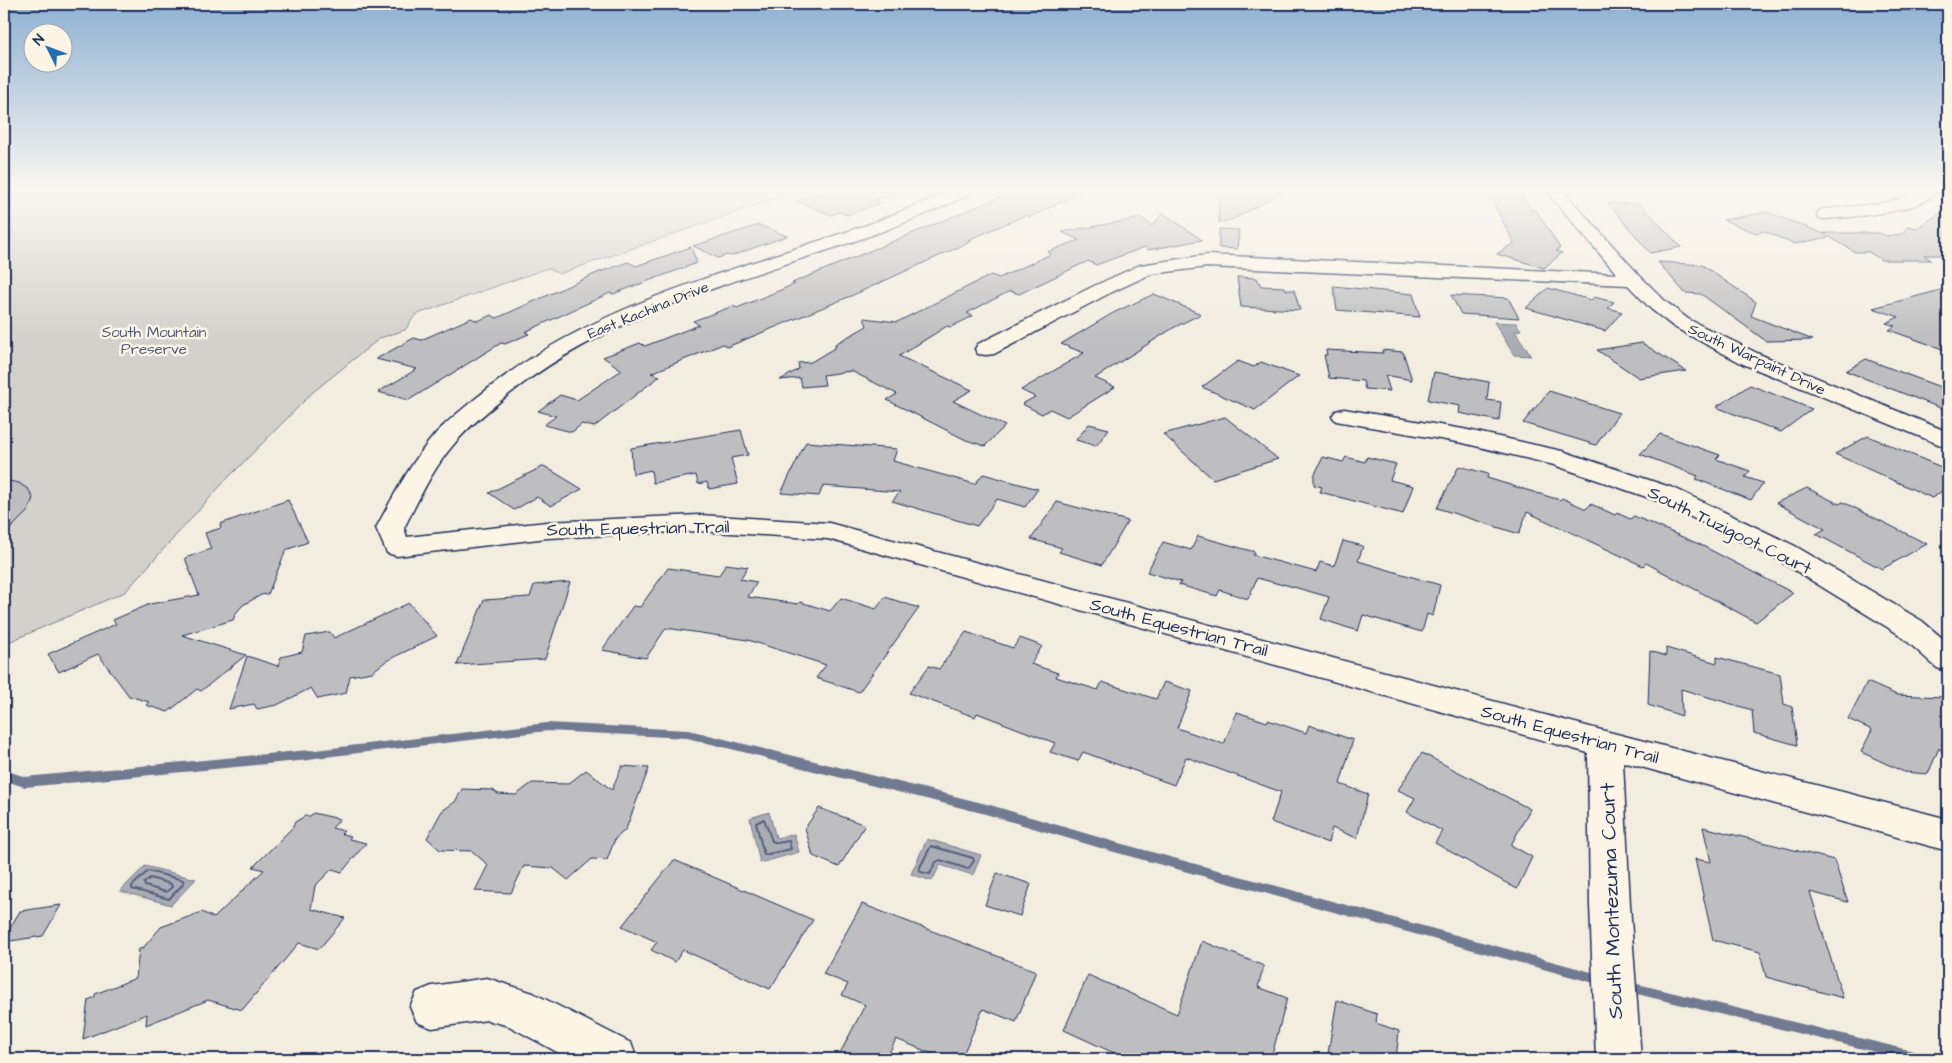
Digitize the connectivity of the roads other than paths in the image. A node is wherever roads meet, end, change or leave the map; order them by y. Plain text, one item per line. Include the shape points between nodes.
1 (838, 241) edge
2 (1598, 241) edge
3 (1633, 280) junction
4 (986, 349) dead end
5 (1344, 416) dead end
6 (1948, 441) edge
7 (397, 547) joint
8 (1948, 660) edge
9 (1605, 744) junction
10 (1948, 835) edge
11 (432, 1007) dead end
12 (615, 1059) edge
13 (1618, 1059) edge

1 - 7 street, East Kachina Drive via 655,303 595,329 548,355 498,390 437,449 390,528
2 - 3 street, South Warpaint Drive
3 - 4 street via 1207,261 1147,269
3 - 6 street, South Warpaint Drive via 1681,323 1710,340
5 - 8 street, South Tuzigoot Court via 1463,436 1562,459 1666,495 1785,552 1911,628
7 - 9 street, South Equestrian Trail via 547,530 699,523 829,531
9 - 10 street, South Equestrian Trail
9 - 13 street, South Montezuma Court
11 - 12 street via 487,999 518,1008

